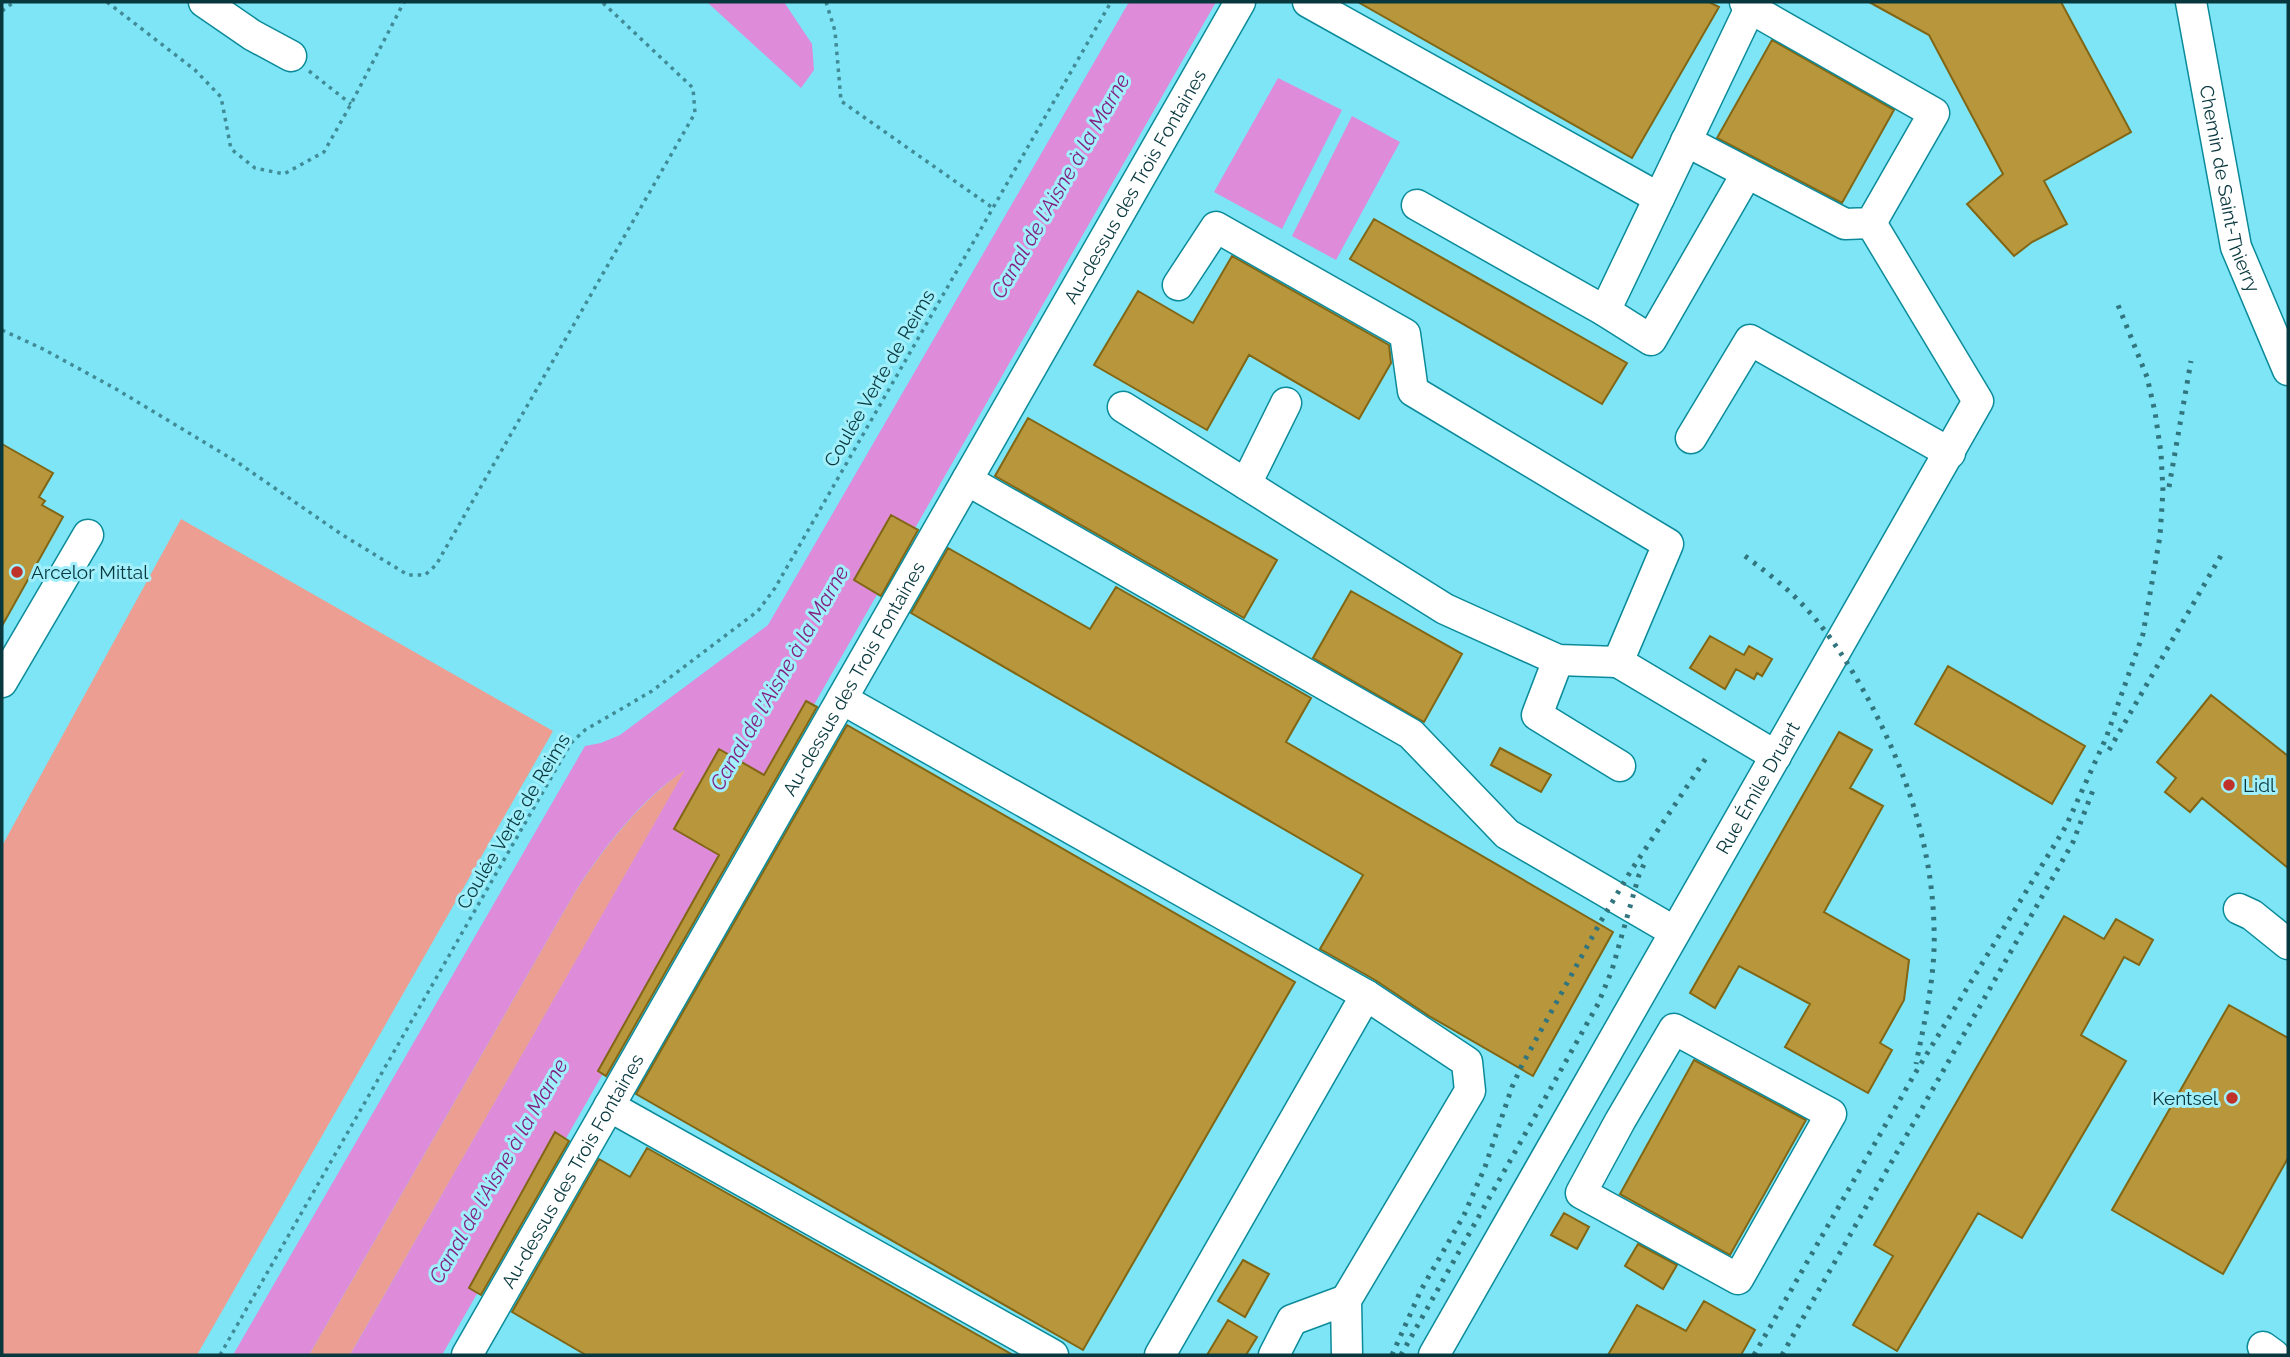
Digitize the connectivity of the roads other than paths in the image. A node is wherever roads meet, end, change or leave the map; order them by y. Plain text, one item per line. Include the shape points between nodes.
1 (204, 2) edge
2 (1240, 2) edge
3 (1308, 2) edge
4 (2191, 2) edge
5 (1748, 5) edge
6 (291, 56) road end
7 (1686, 141) junction
8 (1746, 173) junction
9 (1659, 198) junction
10 (1417, 205) dead end
11 (1871, 223) junction
12 (1178, 285) dead end
13 (1605, 311) junction
14 (2288, 370) edge
15 (1286, 402) dead end
16 (1123, 407) dead end
17 (1692, 438) dead end
18 (1950, 453) junction
19 (967, 480) junction
20 (1246, 484) junction
21 (88, 535) dead end
22 (1558, 660) junction
23 (1618, 662) junction
24 (2, 682) edge
25 (842, 699) junction
26 (1776, 755) junction
27 (1620, 766) dead end
28 (2246, 912) dead end
29 (1675, 932) junction
30 (2288, 944) edge
31 (1366, 995) junction
32 (1582, 1098) junction
33 (609, 1106) junction
34 (1620, 1121) junction
35 (1346, 1300) junction
36 (471, 1354) edge
37 (1053, 1355) edge
38 (1160, 1355) edge
39 (1274, 1355) edge
40 (1347, 1355) edge
41 (1434, 1355) edge

1 - 6 street
2 - 19 street, Au-dessus des Trois Fontaines
3 - 9 street
4 - 14 street, Chemin de Saint-Thierry via 2236,247
5 - 7 street
5 - 11 street via 1934,113
7 - 8 street
7 - 9 street
8 - 11 street via 1845,224
8 - 13 street via 1651,340
9 - 13 street
10 - 13 street
11 - 18 street, Rue Émile Druart via 1978,401
12 - 23 street via 1216,227 1405,334 1413,391 1668,544
15 - 20 street
16 - 20 street
17 - 18 street via 1750,340
18 - 26 street, Rue Émile Druart
19 - 25 street, Au-dessus des Trois Fontaines
19 - 29 street via 1411,734 1507,834
20 - 22 street via 1445,609
21 - 24 street
22 - 23 street
22 - 27 street via 1537,715
23 - 26 street
25 - 31 street
25 - 33 street, Au-dessus des Trois Fontaines
26 - 29 street, Rue Émile Druart
28 - 30 street
29 - 32 street, Rue Émile Druart
31 - 35 street via 1467,1062 1470,1091
31 - 38 street
32 - 34 street
32 - 41 street, Rue Émile Druart
33 - 36 street, Au-dessus des Trois Fontaines
33 - 37 street
34 - 34 street via 1674,1029 1831,1114 1738,1279 1581,1193
35 - 39 street via 1292,1320
35 - 40 street

